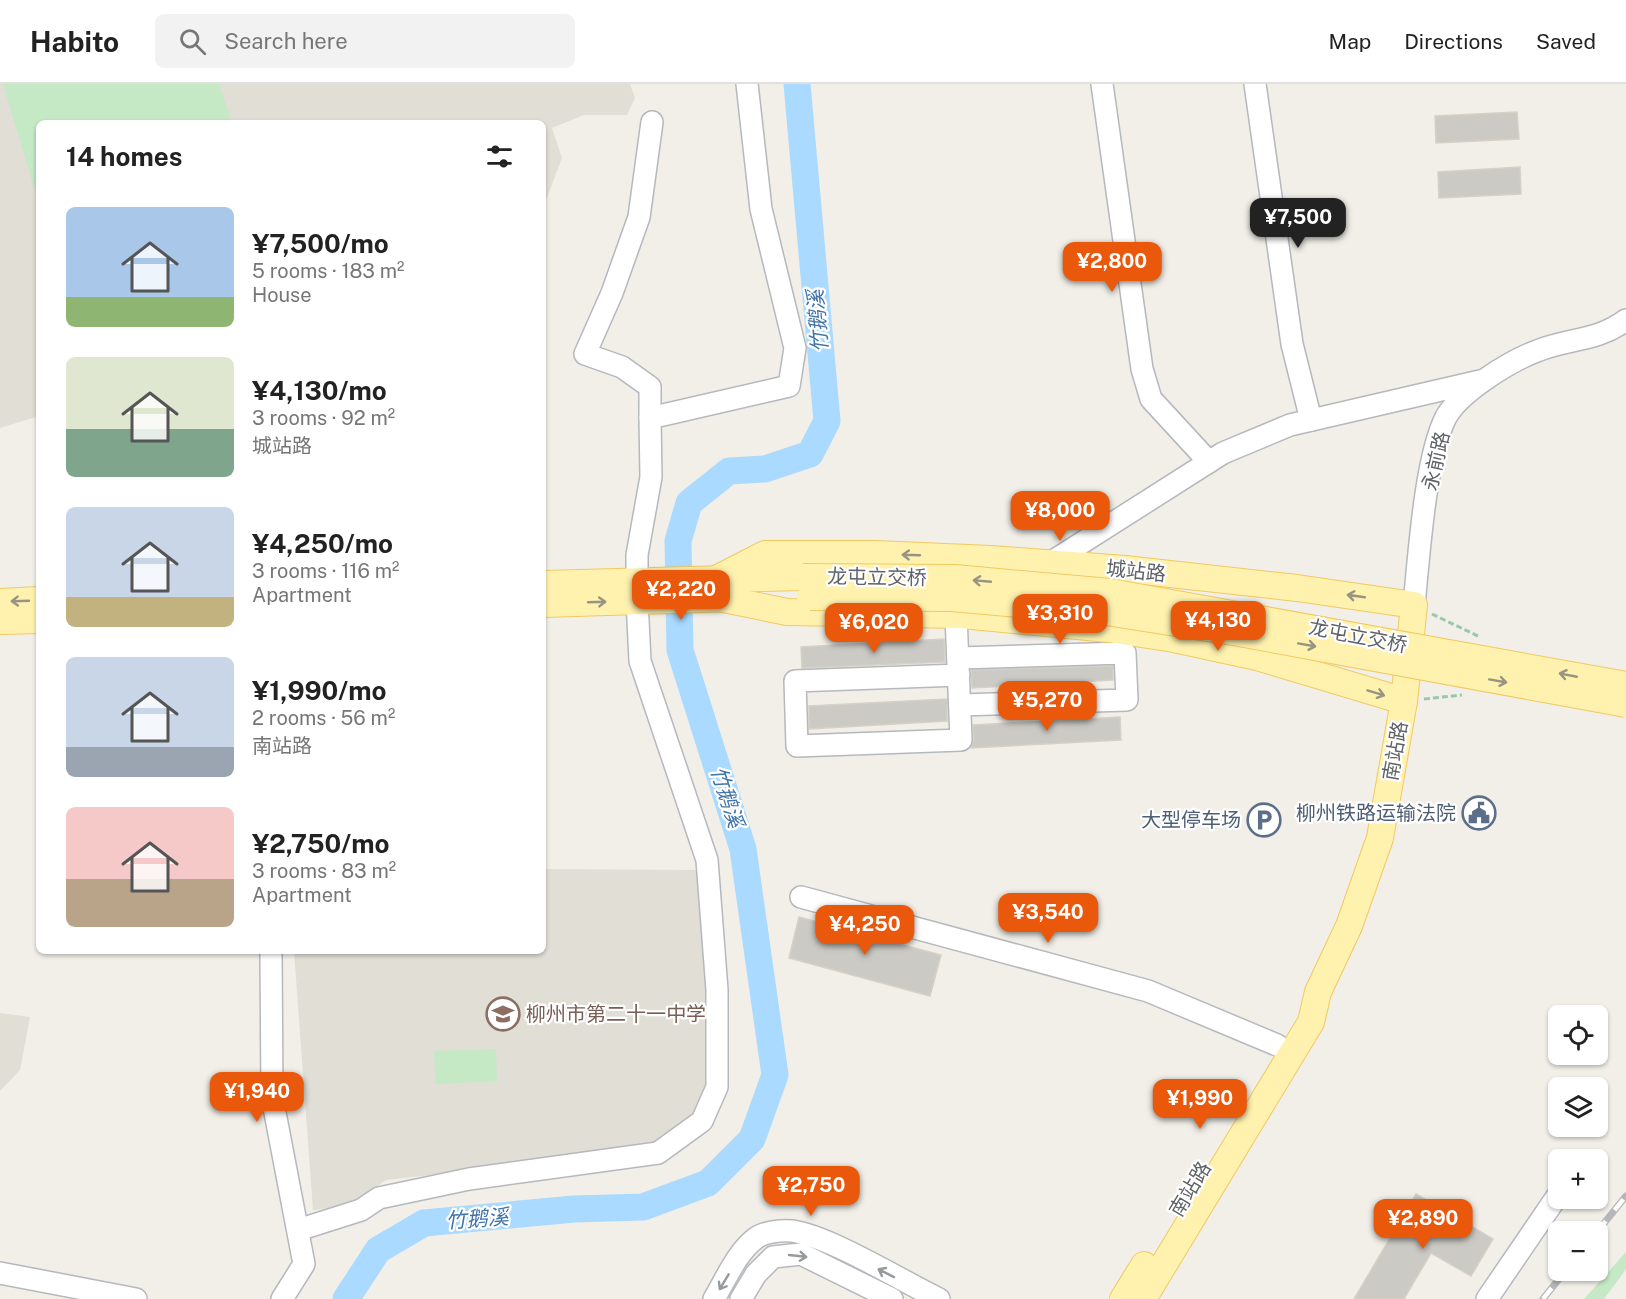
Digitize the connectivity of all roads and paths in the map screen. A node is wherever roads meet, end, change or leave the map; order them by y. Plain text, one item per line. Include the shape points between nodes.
1 (747, 84) edge
2 (1102, 84) edge
3 (1255, 84) edge
4 (652, 122) dead end
5 (1626, 320) edge
6 (1480, 381) junction
7 (650, 417) junction
8 (1311, 420) junction
9 (1209, 462) junction
10 (1050, 563) junction
11 (546, 584) edge
12 (806, 587) junction
13 (714, 588) junction
14 (643, 590) junction
15 (36, 600) edge
16 (0, 602) edge
17 (546, 604) edge
18 (1414, 605) junction
19 (956, 615) junction
20 (36, 620) edge
21 (0, 621) edge
22 (958, 666) junction
23 (1626, 686) edge
24 (1404, 702) junction
25 (960, 705) junction
26 (1626, 705) edge
27 (801, 897) dead end
28 (271, 954) edge
29 (1318, 992) junction
30 (1277, 1045) junction
31 (1548, 1209) edge
32 (297, 1230) junction
33 (0, 1273) edge
34 (136, 1299) edge
35 (282, 1299) edge
36 (714, 1299) edge
37 (741, 1299) edge
38 (892, 1299) edge
39 (939, 1299) edge
40 (1123, 1299) edge
41 (1143, 1299) edge
42 (1487, 1299) edge

1 - 7 street via 760,209 795,348 789,387
2 - 9 street via 1142,369 1151,399
3 - 8 street via 1292,344
4 - 7 street via 639,217 585,354 622,367 650,387
5 - 6 street, 永前路 via 1609,332 1537,350
6 - 8 street
6 - 18 street, 永前路 via 1447,416 1432,458
7 - 14 street via 651,477 637,555
8 - 9 street via 1290,425
9 - 10 street
10 -> 13 main road, 城站路 via 875,554 765,554
18 -> 10 main road, 城站路 via 1297,588
11 - 14 main road, 城站路
12 - 13 main road, 城站路
23 -> 12 main road, 龙屯立交桥, bridge via 1110,592 956,578
12 -> 26 main road, 龙屯立交桥, bridge via 1106,612
13 - 14 main road, 城站路
13 - 19 main road, 城站路 via 787,612
17 -> 14 main road, 城站路
14 - 32 street via 640,661 707,860 717,990 717,1087 702,1121 658,1153 470,1179 379,1198 361,1210
15 -> 16 main road
18 - 24 main road, 南站路
19 - 22 street
19 -> 24 main road, 城站路 via 1174,639 1257,657
20 - 21 main road
22 - 25 street
22 - 25 street via 1125,653 1126,700
22 - 25 street via 795,681 797,746 961,740
24 - 29 main road, 南站路 via 1380,838 1349,926
27 - 30 street via 1148,991
28 - 32 street via 272,1097
29 - 30 main road, 南站路 via 1297,1013
29 - 41 main road, 南站路 via 1311,1022
30 - 40 main road, 南站路
31 - 42 street
32 - 35 street via 304,1264
33 - 34 street
39 -> 36 street via 825,1242 792,1231 756,1237
37 -> 38 street via 756,1274 773,1257 801,1254

